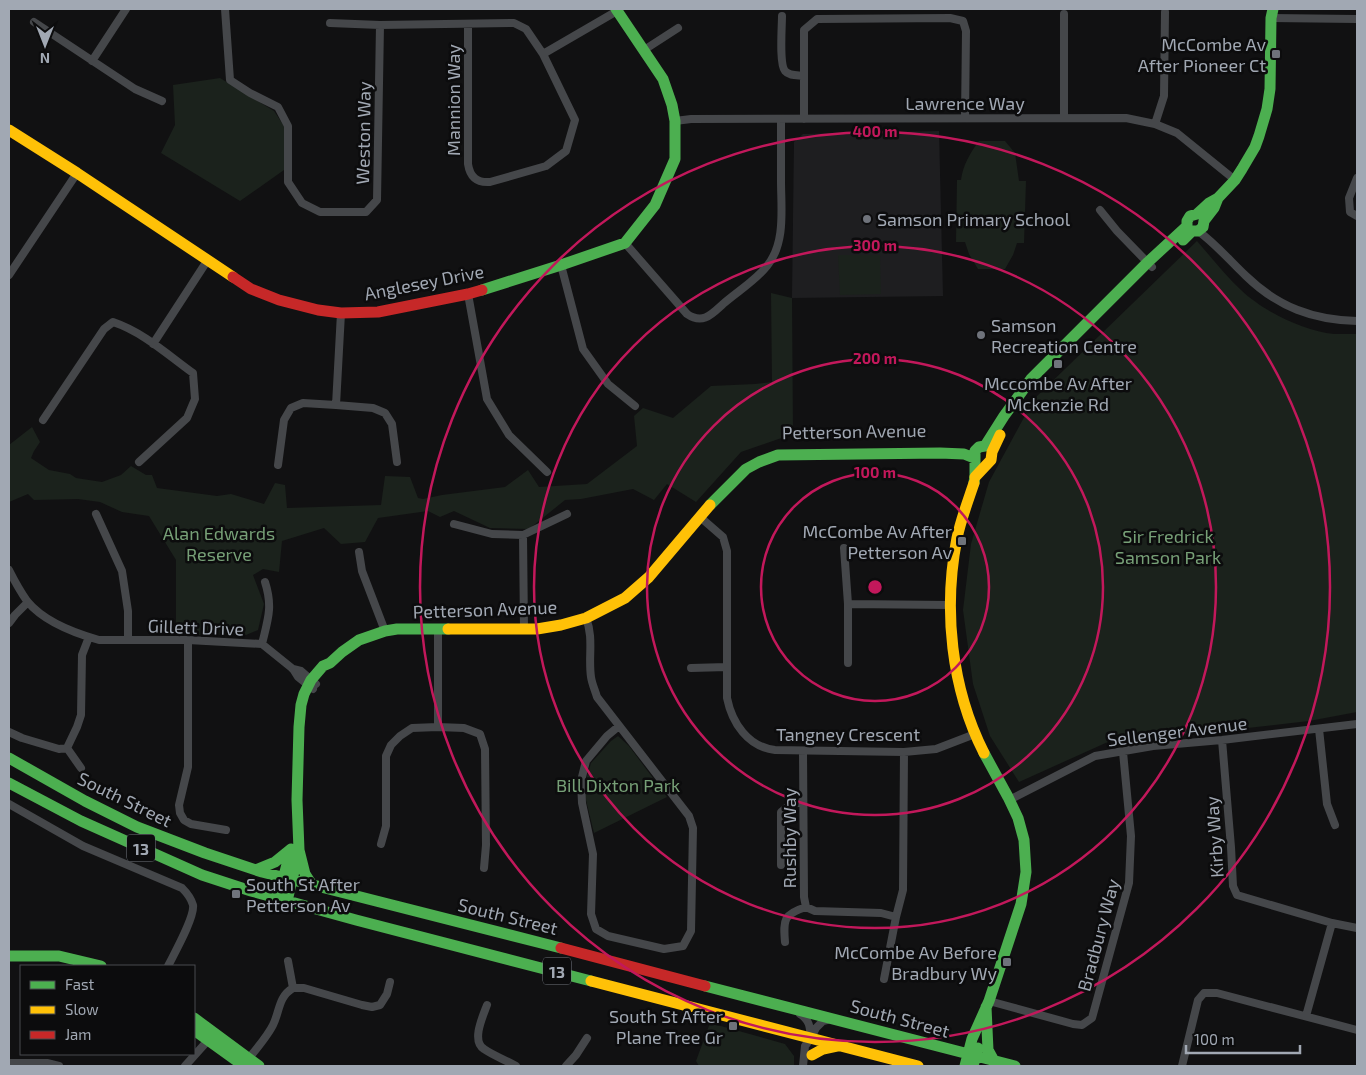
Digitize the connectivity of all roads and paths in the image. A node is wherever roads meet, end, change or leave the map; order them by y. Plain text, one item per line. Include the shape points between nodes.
1 (126, 9) edge
2 (224, 9) edge
3 (616, 10) edge
4 (1165, 12) dead end
5 (1270, 12) edge
6 (1064, 14) dead end
7 (782, 16) dead end
8 (1357, 19) edge
9 (34, 22) dead end
10 (330, 23) dead end
11 (468, 24) junction
12 (380, 25) junction
13 (678, 28) dead end
14 (644, 50) junction
15 (543, 54) junction
16 (92, 60) junction
17 (804, 76) junction
18 (162, 100) dead end
19 (966, 118) junction
20 (1064, 118) junction
21 (781, 119) junction
22 (804, 119) junction
23 (675, 121) junction
24 (1156, 124) junction
25 (9, 130) edge
26 (76, 173) junction
27 (1357, 178) edge
28 (1235, 180) junction
29 (1100, 210) dead end
30 (1357, 216) edge
31 (1197, 225) junction
32 (625, 243) junction
33 (207, 261) junction
34 (561, 265) junction
35 (1150, 265) junction
36 (9, 275) edge
37 (468, 294) junction
38 (341, 313) junction
39 (1357, 320) edge
40 (152, 344) junction
41 (336, 405) junction
42 (635, 406) dead end
43 (44, 420) dead end
44 (982, 455) junction
45 (139, 462) dead end
46 (397, 462) dead end
47 (278, 465) dead end
48 (547, 472) dead end
49 (96, 514) dead end
50 (567, 514) dead end
51 (700, 517) junction
52 (454, 524) dead end
53 (522, 535) junction
54 (844, 548) dead end
55 (359, 552) dead end
56 (9, 570) edge
57 (265, 582) dead end
58 (28, 602) junction
59 (848, 604) junction
60 (950, 604) junction
61 (586, 618) junction
62 (9, 623) edge
63 (438, 629) junction
64 (524, 629) junction
65 (385, 630) junction
66 (89, 637) junction
67 (128, 640) junction
68 (188, 640) junction
69 (262, 644) junction
70 (848, 664) dead end
71 (726, 667) junction
72 (691, 668) dead end
73 (312, 684) junction
74 (1357, 724) edge
75 (619, 726) junction
76 (438, 727) junction
77 (1319, 730) junction
78 (9, 732) edge
79 (975, 734) junction
80 (1222, 740) junction
81 (67, 748) junction
82 (803, 751) junction
83 (904, 752) junction
84 (1123, 752) junction
85 (9, 758) edge
86 (81, 768) dead end
87 (9, 783) edge
88 (1009, 800) junction
89 (803, 802) junction
90 (9, 804) edge
91 (1335, 825) dead end
92 (226, 830) dead end
93 (382, 844) dead end
94 (295, 850) junction
95 (781, 865) dead end
96 (484, 868) dead end
97 (256, 870) junction
98 (288, 878) junction
99 (312, 884) junction
100 (283, 900) junction
101 (806, 906) junction
102 (896, 917) junction
103 (1332, 923) junction
104 (1357, 928) edge
105 (785, 942) dead end
106 (9, 956) edge
107 (288, 961) dead end
108 (9, 962) edge
109 (68, 965) edge
110 (97, 965) edge
111 (168, 965) edge
112 (884, 979) dead end
113 (390, 982) dead end
114 (293, 988) junction
115 (487, 1004) dead end
116 (987, 1004) junction
117 (785, 1007) junction
118 (1306, 1016) junction
119 (195, 1019) edge
120 (834, 1019) junction
121 (195, 1030) edge
122 (1357, 1030) edge
123 (211, 1037) junction
124 (587, 1038) dead end
125 (811, 1038) junction
126 (838, 1046) junction
127 (195, 1055) edge
128 (195, 1055) edge
129 (972, 1059) edge
130 (812, 1061) edge
131 (9, 1063) edge
132 (245, 1064) edge
133 (999, 1064) edge
134 (59, 1066) edge
135 (185, 1066) edge
136 (260, 1066) edge
137 (516, 1066) edge
138 (566, 1066) edge
139 (803, 1066) edge
140 (918, 1066) edge
141 (965, 1066) edge
142 (1015, 1066) edge
143 (1182, 1066) edge

1 - 16 street
2 - 12 street, Weston Way via 230,80 278,108 288,126 288,182 302,203 320,212 366,212 377,200
3 - 14 main road
3 - 15 street
4 - 24 street via 1164,96
5 - 8 street
5 - 28 main road via 1267,109 1255,147
6 - 20 street
7 - 17 street via 783,67 790,74
9 - 16 street
10 - 12 street, Mannion Way
11 - 12 street, Mannion Way
11 - 15 street, Mannion Way via 514,23 526,29
11 - 15 street, Mannion Way via 468,164 469,171 478,181 490,182 546,166 566,150 575,120
13 - 14 street
14 - 23 main road via 663,79
16 - 18 street via 135,89
17 - 19 street via 804,30 817,19 953,18 963,21 966,31
17 - 22 street
19 - 20 street, Lawrence Way
19 - 22 street, Lawrence Way
20 - 24 street, Lawrence Way via 1126,118
21 - 22 street, Lawrence Way
21 - 23 street, Lawrence Way
21 - 32 street via 781,228 774,255 767,266 711,315 698,319 688,314
23 - 32 main road via 675,159 655,205
24 - 28 street, Lawrence Way via 1177,133
25 - 26 main road, Anglesey Drive
26 - 33 main road, Anglesey Drive
26 - 36 street
27 - 30 street via 1349,198 1350,212
28 - 31 main road via 1210,203
29 - 35 street
31 - 35 main road
31 - 39 street via 1246,276 1284,304 1325,319
32 - 34 main road, Anglesey Drive
33 - 38 main road, Anglesey Drive via 251,289 279,300
33 - 40 street
34 - 37 main road, Anglesey Drive
34 - 42 street via 583,349 608,384
35 - 44 main road via 1031,379 1004,416
37 - 38 main road, Anglesey Drive via 378,312
37 - 48 street via 487,399 509,435
38 - 41 street
40 - 43 street via 113,322 104,329
40 - 45 street via 193,373 195,399 187,418
41 - 46 street via 373,408 385,413 392,424
41 - 47 street via 303,403 291,408 284,420
44 - 51 main road, Petterson Avenue via 777,448 752,457 736,469
44 - 60 main road via 963,513
49 - 67 street via 122,571 128,611
50 - 53 street
51 - 61 main road, Petterson Avenue via 642,584 611,606
51 - 71 street, Tangney Crescent via 724,537 727,550
52 - 53 street via 492,534
53 - 64 street
54 - 59 street
55 - 65 street via 362,571
56 - 58 street, Gillett Drive
57 - 69 street via 269,597
58 - 62 street
58 - 66 street, Gillett Drive via 58,625
59 - 60 street
59 - 70 street
60 - 79 main road via 956,669
61 - 64 main road, Petterson Avenue via 561,625
61 - 75 street via 591,639 591,678 598,696
63 - 64 main road, Petterson Avenue
63 - 65 main road, Petterson Avenue
63 - 76 street
65 - 73 main road, Petterson Avenue via 359,640 342,652
66 - 67 street, Gillett Drive
66 - 81 street via 82,655 81,715
67 - 68 street, Gillett Drive
68 - 69 street, Gillett Drive
68 - 92 street via 188,767 180,813 191,824
69 - 73 street, Gillett Drive via 294,669 298,677
71 - 72 street
71 - 82 street, Tangney Crescent via 729,706 744,734 768,750
73 - 94 main road, Petterson Avenue via 299,727 298,836
74 - 77 street, Sellenger Avenue
75 - 75 street via 689,816 693,828 691,932 683,946 664,949 608,936 596,929 591,914 594,854 582,803 581,781 586,761
76 - 93 street via 412,728 391,745 386,756 386,826
76 - 96 street via 464,728 480,734 485,749
77 - 80 street, Sellenger Avenue
77 - 91 street via 1327,804
78 - 81 street via 59,749
79 - 83 street, Tangney Crescent via 936,749
79 - 88 main road
80 - 84 street, Sellenger Avenue
80 - 103 street, Kirby Way via 1233,886 1237,895
81 - 86 street
82 - 83 street, Tangney Crescent
82 - 89 street, Rushby Way
83 - 102 street via 903,890
84 - 88 street, Sellenger Avenue via 1095,756
84 - 116 street, Bradbury Way via 1131,836 1129,883 1092,1018 1082,1025 1073,1024
85 - 97 main road, South Street / 13 via 137,827
87 - 100 main road, South Street / 13 via 81,822 202,875
88 - 116 main road via 1024,841 1026,878 1021,904
89 - 95 street via 791,804 781,812
89 - 101 street, Rushby Way
90 - 111 street via 83,846 182,888 188,894 193,906 191,918
94 - 97 main road via 272,865
94 - 98 main road, Petterson Avenue
94 - 99 main road
97 - 98 main road, South Street / 13
98 - 99 main road, South Street / 13
98 - 100 main road, Petterson Avenue
99 - 117 main road, South Street / 13
100 - 125 main road, South Street / 13
101 - 102 street, Rushby Way via 815,911 881,913
101 - 105 street via 788,914
102 - 112 street
103 - 104 street, Kirby Way
103 - 118 street
106 - 110 main road via 59,956
107 - 114 street
108 - 109 main road
113 - 114 street via 380,1005 372,1007 304,988
114 - 132 street via 286,992 273,1026
115 - 137 street via 478,1041 482,1048
116 - 129 main road via 972,1039
116 - 133 main road via 988,1050
117 - 120 main road, South Street / 13
117 - 125 street via 805,1017
118 - 122 street
118 - 143 street via 1217,993 1204,993 1198,1000
119 - 123 main road
120 - 125 street via 819,1024
120 - 129 main road, South Street / 13
121 - 123 main road
123 - 127 street
123 - 132 main road
124 - 138 street
125 - 126 main road, South Street / 13
125 - 130 street via 814,1047
125 - 139 street via 806,1046
126 - 130 main road via 823,1049
126 - 140 main road, South Street / 13
128 - 135 street
129 - 133 main road, South Street / 13
129 - 141 main road
131 - 134 street
132 - 136 main road
133 - 142 main road, South Street / 13

